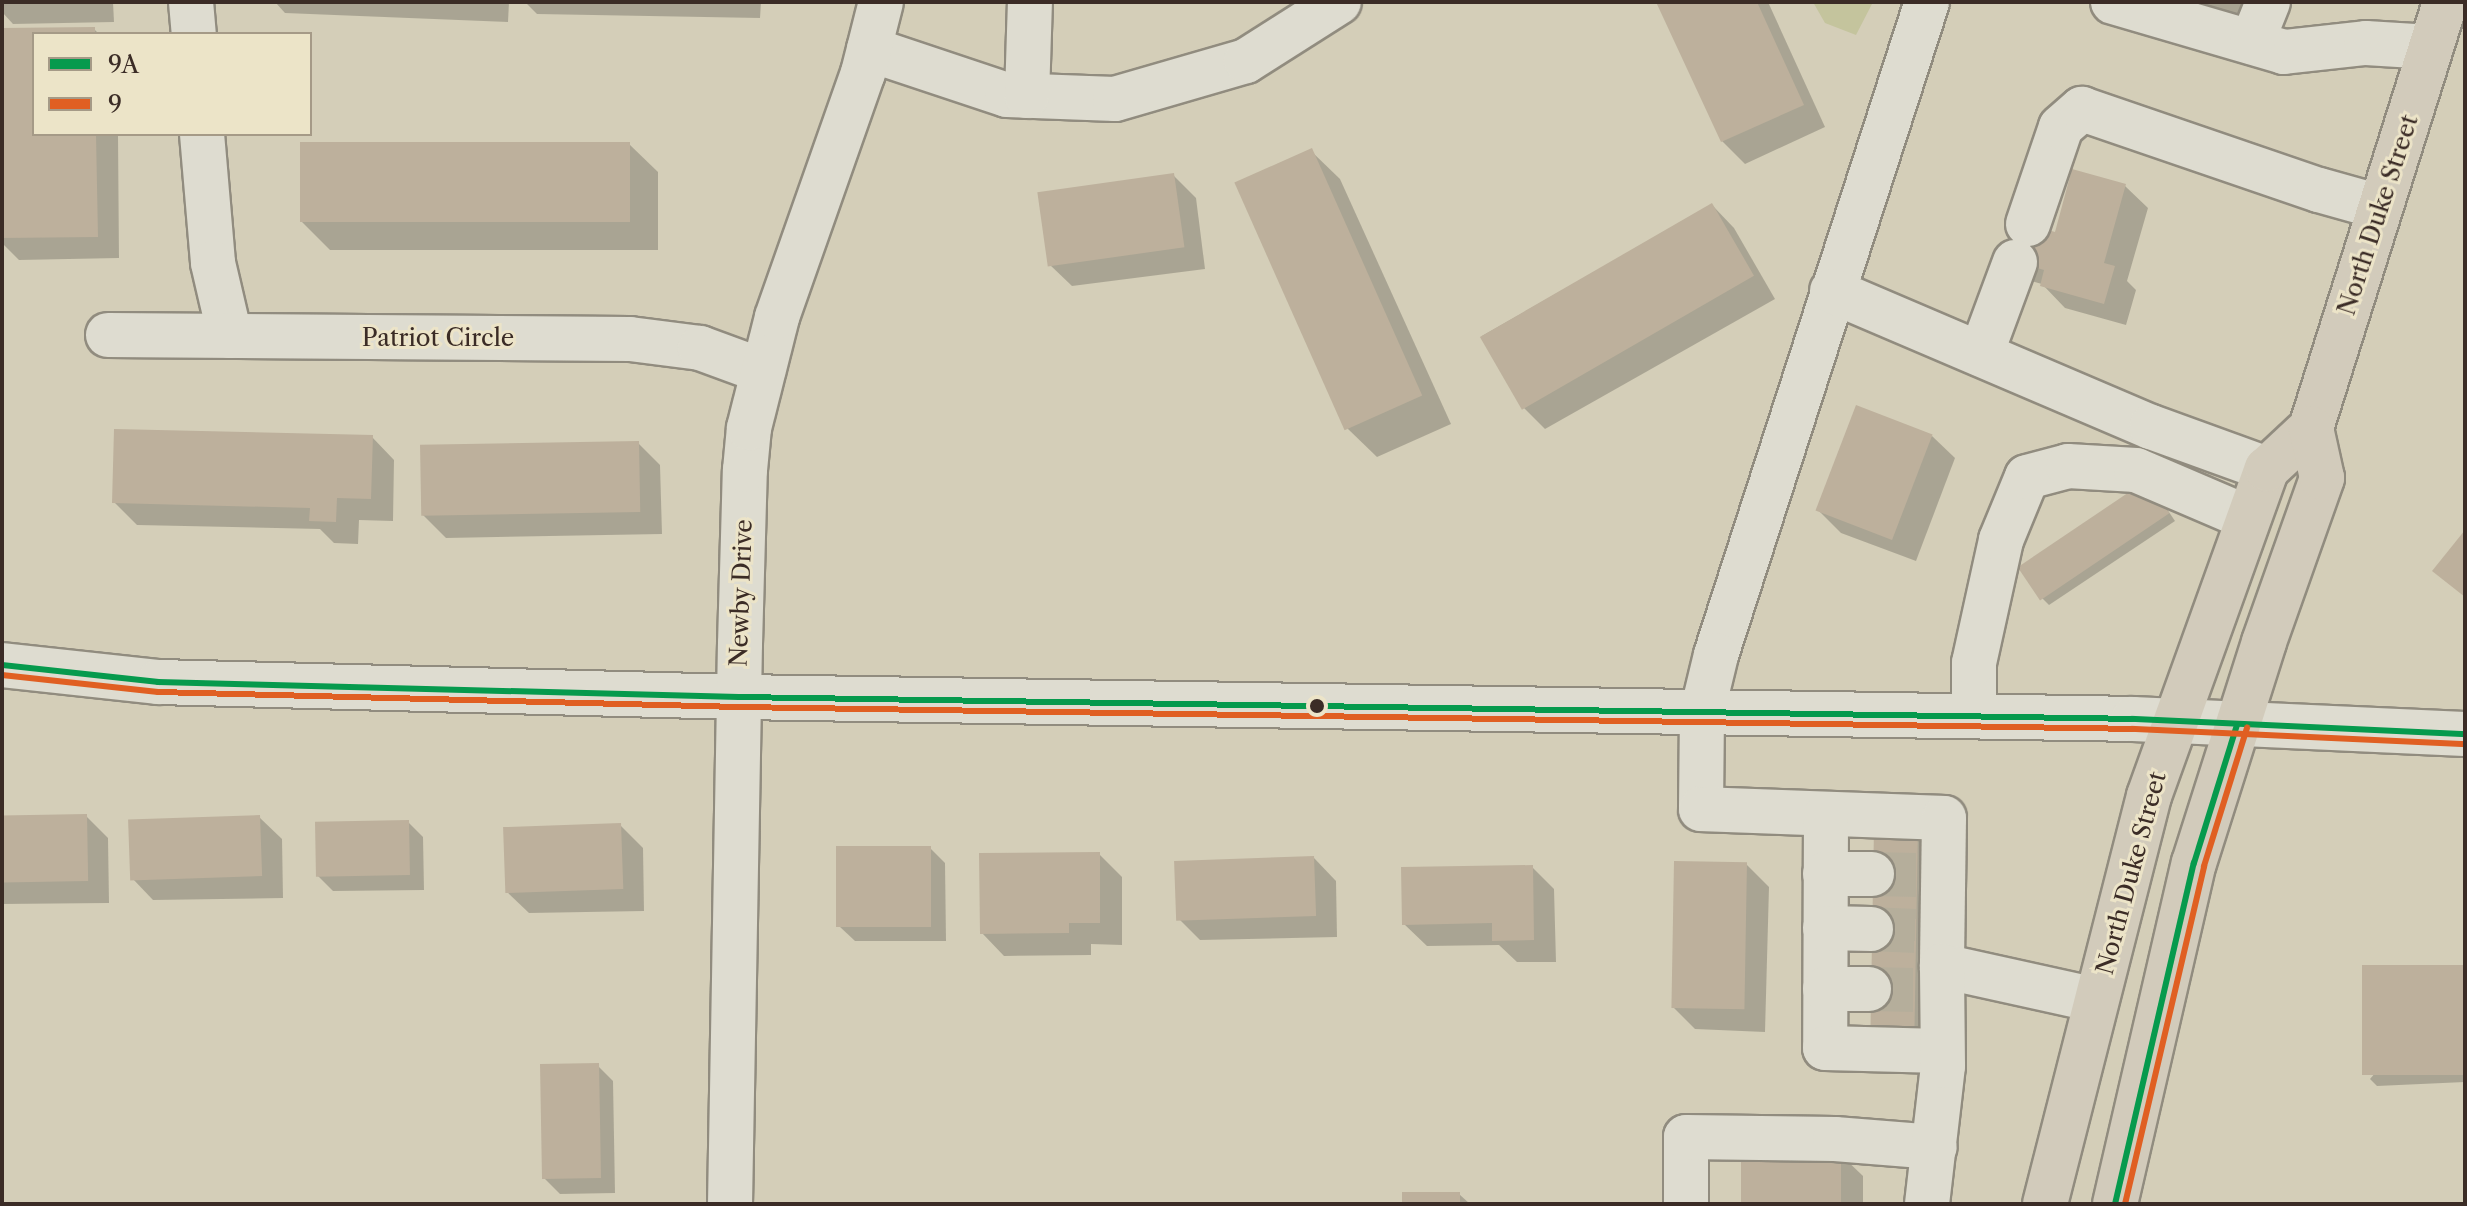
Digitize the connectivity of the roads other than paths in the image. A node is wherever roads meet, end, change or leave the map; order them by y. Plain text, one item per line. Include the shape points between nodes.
1 (191, 2) edge
2 (881, 2) edge
3 (1030, 2) edge
4 (1339, 2) edge
5 (1927, 2) edge
6 (2113, 2) edge
7 (2268, 2) edge
8 (2446, 17) edge
9 (194, 32) edge
10 (2252, 42) junction
11 (869, 49) junction
12 (1027, 96) junction
13 (202, 136) edge
14 (2380, 207) junction
15 (1832, 291) junction
16 (108, 335) dead end
17 (230, 336) junction
18 (1981, 354) junction
19 (763, 371) junction
20 (2311, 428) junction
21 (2267, 469) junction
22 (2248, 518) junction
23 (2, 665) edge
24 (739, 697) junction
25 (1702, 713) junction
26 (1974, 716) junction
27 (2175, 722) junction
28 (2237, 725) junction
29 (2465, 734) edge
30 (1826, 815) junction
31 (1825, 874) junction
32 (1872, 874) tunnel mouth
33 (1825, 928) junction
34 (1871, 929) tunnel mouth
35 (1931, 962) junction
36 (1825, 989) junction
37 (1869, 989) tunnel mouth
38 (2096, 1000) junction
39 (1942, 1051) junction
40 (1935, 1147) junction
41 (730, 1204) edge
42 (1686, 1204) edge
43 (1927, 1204) edge
44 (2045, 1204) edge
45 (2115, 1204) edge

1 - 9 street
2 - 11 street, Newby Drive
3 - 12 street
4 - 12 street via 1246,61 1115,99
5 - 15 street
6 - 10 street
7 - 10 street
8 - 10 street via 2366,43 2284,52
8 - 14 highway, North Duke Street
11 - 12 street via 1007,95
11 - 19 street, Newby Drive
13 - 17 street via 213,263
14 - 18 street via 2082,109 2061,127
14 - 20 highway, North Duke Street
15 - 18 street
15 - 25 street
16 - 17 street, Patriot Circle
17 - 19 street, Patriot Circle via 630,339 700,348
18 - 21 street via 2151,427
19 - 24 street, Newby Drive via 745,470
20 - 21 highway, North Duke Street
20 - 28 highway, North Duke Street via 2322,478
21 - 22 highway, North Duke Street
22 - 26 street via 2136,470 2068,466 2027,477 2001,540 1974,663
22 - 27 highway, North Duke Street
23 - 24 street via 158,682
24 - 25 street
24 - 41 street, Newby Drive
25 - 26 street
25 - 30 street via 1701,809
26 - 27 street
27 - 28 street
27 - 38 highway, North Duke Street via 2134,847
28 - 29 street
28 - 45 highway, North Duke Street via 2194,863
30 - 31 street
30 - 35 street via 1944,818 1930,876
31 - 32 street
31 - 33 street
33 - 34 street
33 - 36 street
35 - 38 street
35 - 39 street
36 - 37 street
36 - 39 street via 1825,1048
38 - 44 highway, North Duke Street
39 - 40 street
40 - 42 street via 1686,1137
40 - 43 street

